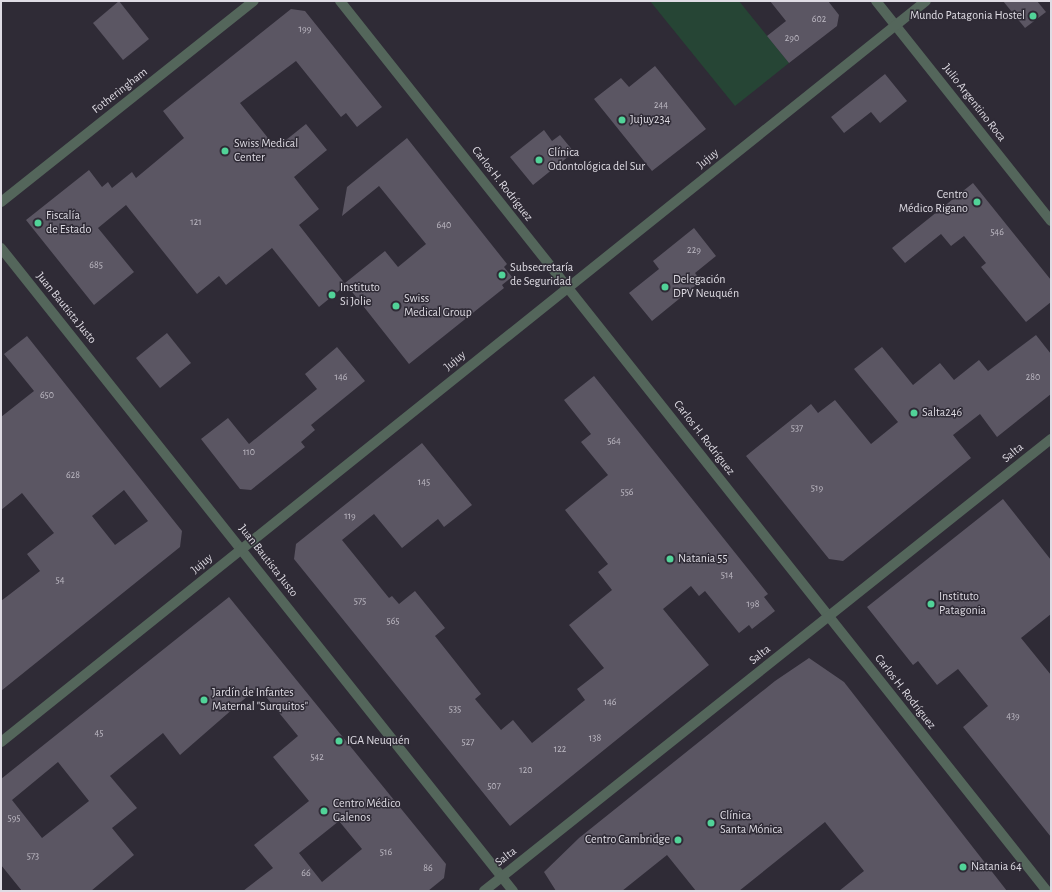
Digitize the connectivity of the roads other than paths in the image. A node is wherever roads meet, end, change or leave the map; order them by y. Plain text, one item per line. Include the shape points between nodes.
1 (254, 1) edge
2 (340, 1) edge
3 (876, 1) edge
4 (926, 1) edge
5 (895, 25) junction
6 (1, 202) edge
7 (1051, 221) edge
8 (1, 248) edge
9 (568, 288) junction
10 (1051, 439) edge
11 (241, 549) junction
12 (829, 617) junction
13 (1, 742) edge
14 (502, 877) junction
15 (484, 891) edge
16 (513, 891) edge
17 (1047, 891) edge

1 - 6 street, Fotheringham
2 - 9 street, Carlos H. Rodríguez
3 - 5 street, Julio Argentino Roca
4 - 5 street, Jujuy
5 - 7 street, Julio Argentino Roca
5 - 9 street, Jujuy
8 - 11 street, Juan Bautista Justo
9 - 11 street, Jujuy
9 - 12 street, Carlos H. Rodríguez
10 - 12 street, Salta
11 - 13 street, Jujuy
11 - 14 street, Juan Bautista Justo
12 - 14 street, Salta
12 - 17 street, Carlos H. Rodríguez
14 - 15 street, Salta
14 - 16 street, Juan Bautista Justo

